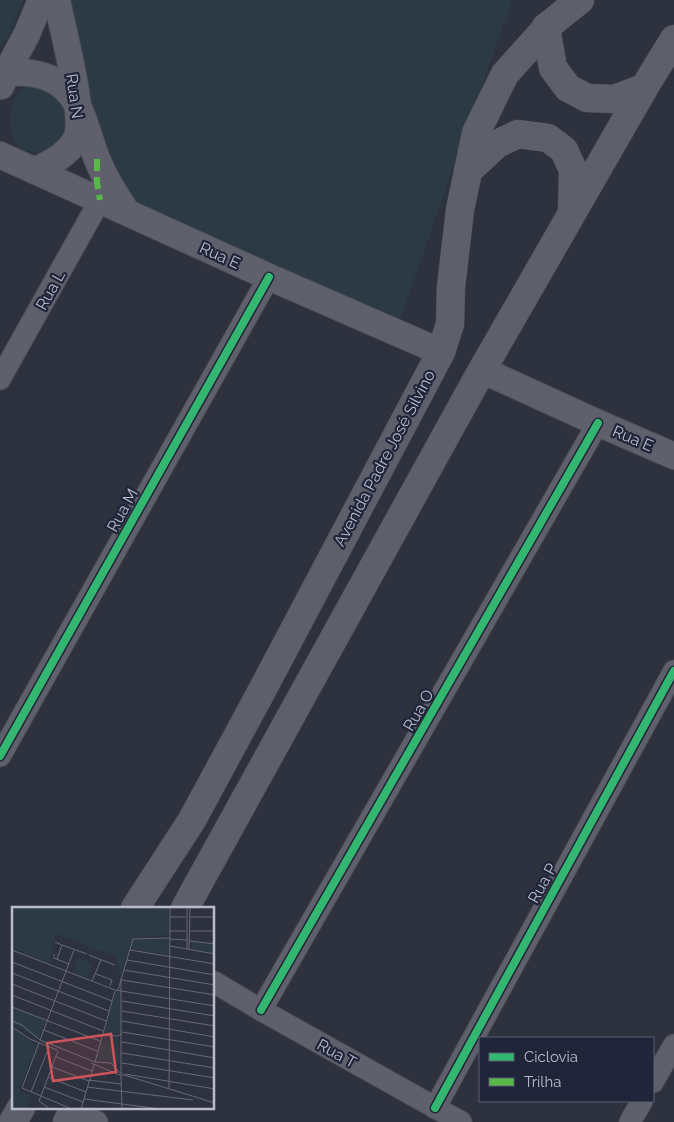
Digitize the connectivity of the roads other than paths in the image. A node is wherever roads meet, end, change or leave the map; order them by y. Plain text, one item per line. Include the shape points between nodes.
1 (41, 0) edge
2 (57, 0) edge
3 (580, 0) edge
4 (546, 27) junction
5 (674, 39) edge
6 (2, 79) edge
7 (644, 88) junction
8 (79, 104) junction
9 (0, 156) edge
10 (35, 171) junction
11 (468, 171) junction
12 (100, 200) junction
13 (127, 213) junction
14 (571, 216) junction
15 (269, 277) junction
16 (441, 352) junction
17 (482, 370) junction
18 (0, 379) edge
19 (598, 423) junction
20 (674, 456) edge
21 (674, 671) edge
22 (0, 756) edge
23 (136, 907) edge
24 (186, 907) edge
25 (215, 983) edge
26 (260, 1010) junction
27 (674, 1045) edge
28 (654, 1080) edge
29 (641, 1102) edge
30 (435, 1108) junction
31 (20, 1110) edge
32 (73, 1110) edge
33 (76, 1110) edge
34 (13, 1122) edge
35 (67, 1122) edge
36 (97, 1122) edge
37 (461, 1122) edge
38 (630, 1122) edge

1 - 6 street
2 - 8 street, Rua N
3 - 4 main road, Avenida Padre José Silvino
4 - 7 main road via 553,68 568,88 587,98 614,99
4 - 11 main road, Avenida Padre José Silvino via 505,74 476,133
5 - 7 main road
6 - 8 street via 44,75 68,89
7 - 14 main road
8 - 10 street, Rua N via 76,140 57,160
8 - 13 street via 97,159 110,188
9 - 10 street, Rua E
10 - 12 street, Rua E
11 - 14 main road via 497,144 518,134 548,138 564,150 573,170
11 - 16 main road, Avenida Padre José Silvino via 460,210 450,324
12 - 13 street, Rua E
12 - 18 street, Rua L
13 - 15 street, Rua E
14 - 17 main road
15 - 16 street, Rua E
15 - 22 street, Rua M
16 - 23 main road, Avenida Padre José Silvino via 196,811
17 - 19 street, Rua E
17 - 24 main road
19 - 20 street, Rua E
19 - 26 street, Rua O
21 - 30 street, Rua P
25 - 26 street, Rua T
26 - 30 street, Rua T
27 - 28 street
29 - 38 street
30 - 37 street, Rua T
31 - 34 main road
32 - 35 main road
33 - 36 street

